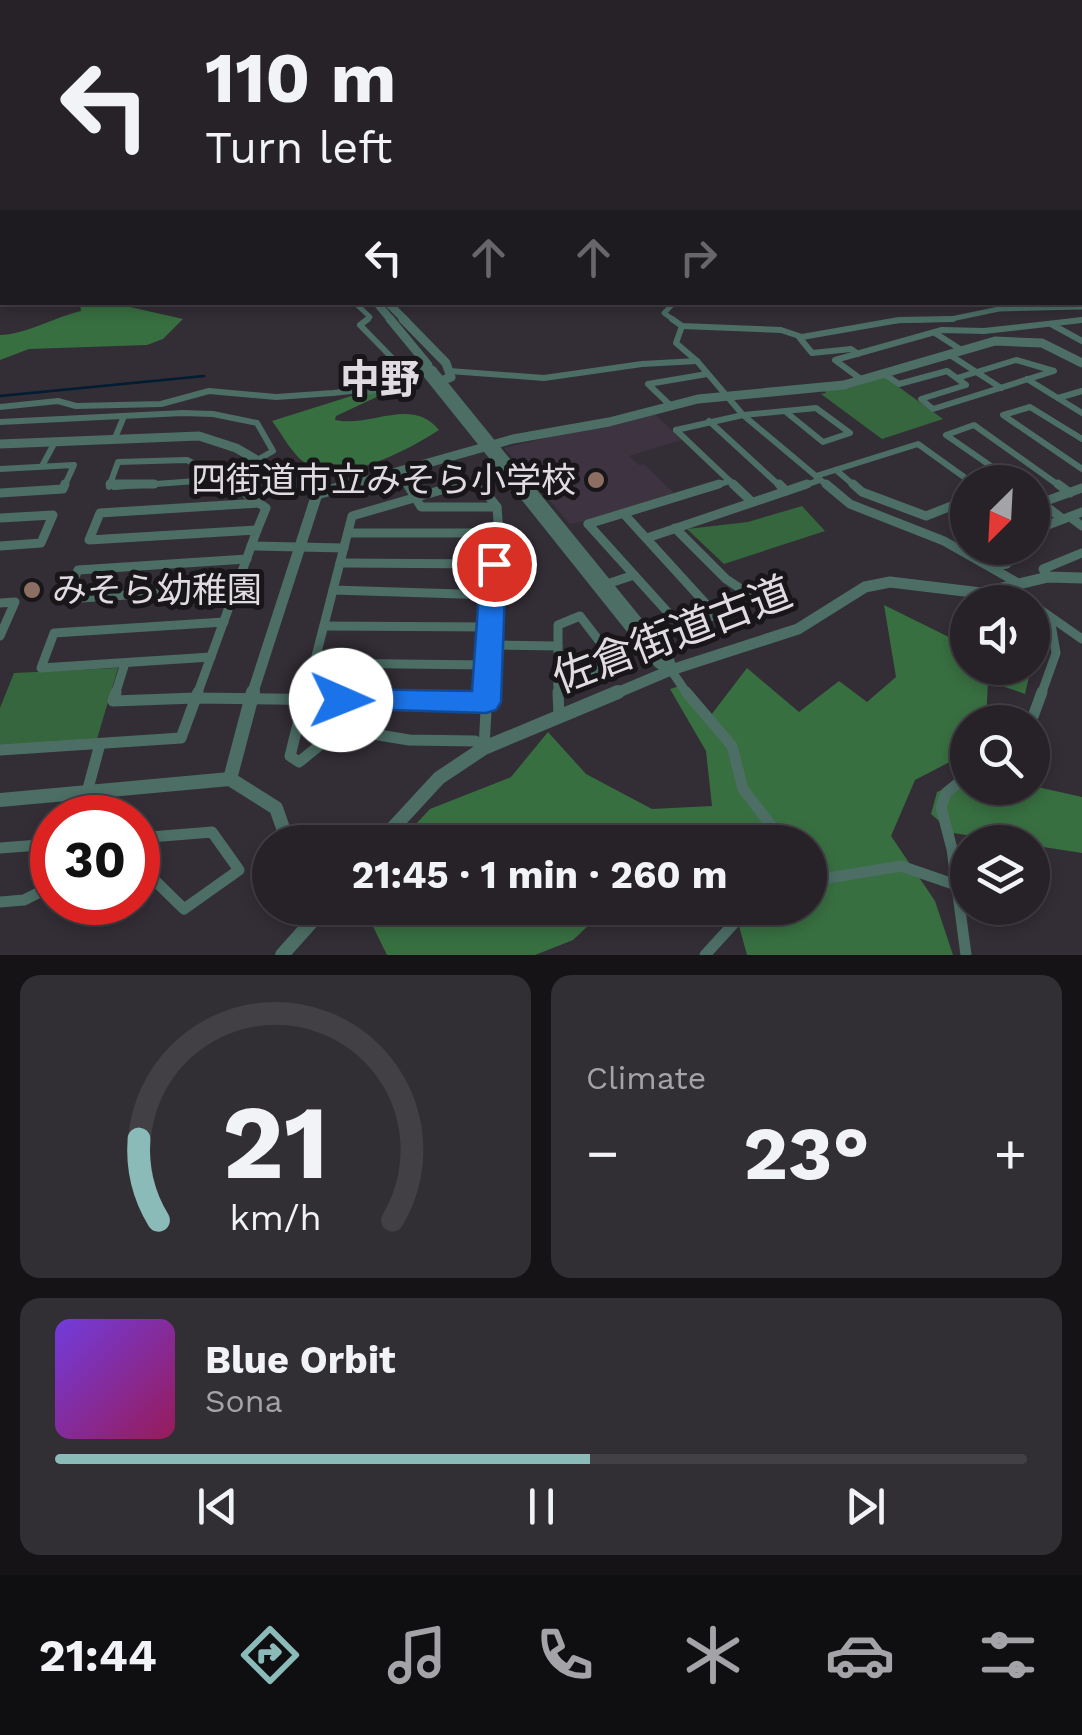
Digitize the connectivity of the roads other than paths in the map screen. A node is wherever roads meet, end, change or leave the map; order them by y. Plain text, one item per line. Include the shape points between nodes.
1 (357, 305) edge
2 (375, 305) edge
3 (672, 305) edge
4 (391, 307) edge
5 (1082, 307) edge
6 (370, 317) junction
7 (1082, 320) edge
8 (1051, 324) junction
9 (682, 326) junction
10 (935, 333) junction
11 (799, 337) junction
12 (1082, 341) edge
13 (964, 351) junction
14 (858, 354) junction
15 (950, 355) junction
16 (697, 361) junction
17 (1082, 363) edge
18 (665, 366) dead end
19 (424, 367) junction
20 (450, 371) junction
21 (976, 372) junction
22 (708, 374) junction
23 (884, 374) junction
24 (678, 378) junction
25 (956, 378) junction
26 (862, 380) junction
27 (1027, 380) junction
28 (441, 381) junction
29 (1001, 388) junction
30 (1082, 390) edge
31 (334, 393) junction
32 (723, 396) junction
33 (1058, 398) junction
34 (672, 406) junction
35 (0, 407) edge
36 (786, 412) junction
37 (1082, 413) edge
38 (743, 415) junction
39 (124, 416) junction
40 (708, 421) junction
41 (0, 422) edge
42 (116, 438) junction
43 (1082, 439) edge
44 (54, 442) junction
45 (0, 444) edge
46 (489, 446) junction
47 (257, 460) junction
48 (989, 465) edge
49 (1030, 465) edge
50 (42, 466) junction
51 (950, 467) edge
52 (0, 469) edge
53 (1082, 469) edge
54 (836, 470) junction
55 (398, 472) junction
56 (818, 478) junction
57 (1050, 479) edge
58 (222, 480) junction
59 (730, 481) junction
60 (1082, 488) edge
61 (786, 491) junction
62 (0, 493) edge
63 (1070, 493) junction
64 (316, 494) junction
65 (415, 498) junction
66 (1050, 500) edge
67 (752, 502) junction
68 (259, 503) junction
69 (497, 507) junction
70 (950, 507) edge
71 (1050, 510) edge
72 (1082, 512) edge
73 (624, 514) junction
74 (0, 518) edge
75 (1066, 518) junction
76 (1050, 524) edge
77 (1082, 526) edge
78 (675, 528) junction
79 (257, 530) junction
80 (348, 533) junction
81 (646, 538) junction
82 (0, 546) edge
83 (251, 546) junction
84 (298, 548) junction
85 (344, 548) junction
86 (1082, 553) edge
87 (247, 559) junction
88 (340, 563) junction
89 (1000, 565) edge
90 (994, 566) junction
91 (634, 575) junction
92 (1048, 576) junction
93 (1082, 578) edge
94 (606, 584) junction
95 (1015, 585) edge
96 (1019, 585) edge
97 (236, 588) junction
98 (333, 590) junction
99 (950, 590) edge
100 (492, 595) junction
101 (0, 603) edge
102 (716, 614) junction
103 (1050, 618) joint
104 (224, 622) junction
105 (324, 626) junction
106 (490, 628) junction
107 (0, 636) edge
108 (1082, 639) edge
109 (489, 645) junction
110 (558, 646) junction
111 (211, 657) junction
112 (124, 663) junction
113 (314, 663) junction
114 (488, 665) junction
115 (671, 670) junction
116 (1050, 670) edge
117 (558, 684) junction
118 (196, 698) junction
119 (250, 700) junction
120 (304, 700) junction
121 (486, 702) junction
122 (559, 715) junction
123 (100, 744) junction
124 (484, 748) junction
125 (0, 750) edge
126 (230, 779) junction
127 (950, 790) edge
128 (86, 794) junction
129 (0, 800) edge
130 (282, 825) edge
131 (396, 825) edge
132 (771, 825) edge
133 (142, 838) edge
134 (30, 846) edge
135 (0, 848) edge
136 (950, 856) edge
137 (827, 878) edge
138 (950, 882) edge
139 (30, 897) edge
140 (0, 902) edge
141 (305, 925) edge
142 (732, 925) edge
143 (962, 925) edge
144 (282, 955) edge
145 (705, 955) edge
146 (966, 955) edge

1 - 6 street
2 - 19 street, bridge
3 - 9 street via 664,313
4 - 6 street
4 - 20 street
5 - 11 street via 999,309
6 - 31 street via 360,325 398,364 360,390
7 - 8 street
8 - 10 street
8 - 12 street
9 - 11 street via 781,330
9 - 16 street via 676,343
10 - 13 street
10 - 14 street
11 - 14 street via 812,353
13 - 15 street
13 - 17 street via 1027,340
14 - 26 street via 835,360
15 - 21 street
15 - 23 street
16 - 20 street via 544,378
16 - 22 street
18 - 24 street
19 - 28 street
19 - 31 street via 392,388
19 - 46 street
20 - 28 street
21 - 25 street
21 - 27 street via 1023,358 1054,372
21 - 29 street
22 - 24 street
22 - 32 street
23 - 25 street via 899,384 947,371
23 - 26 street
24 - 34 street via 648,384
25 - 29 street via 966,385 921,400 933,409
26 - 32 street
27 - 29 street
27 - 33 street
28 - 46 street
30 - 33 street
31 - 35 street via 209,391 161,404
32 - 34 street
32 - 38 street
33 - 37 street
34 - 46 street
36 - 36 street via 822,442 850,433 819,408
36 - 38 street
38 - 40 street
38 - 56 street
39 - 41 street
39 - 42 street
39 - 47 street via 213,414 257,423 273,451
40 - 59 street via 676,430
40 - 61 street
42 - 44 street
42 - 47 street via 199,436
43 - 53 street via 1030,406 1003,416
44 - 45 street
44 - 50 street
46 - 55 street
46 - 94 street
46 - 115 street
47 - 58 street
47 - 64 street
48 - 49 street via 946,435 974,425
50 - 52 street
50 - 62 street via 74,465 63,489
51 - 54 street via 918,444
54 - 56 street
54 - 70 street via 862,492 926,516
55 - 64 street
55 - 65 street
56 - 61 street
56 - 90 street via 832,495 861,510
57 - 63 street
58 - 58 street via 187,460 118,462 108,487
58 - 68 street
59 - 67 street
59 - 73 street
60 - 63 street
61 - 67 street
63 - 66 street
64 - 84 street
65 - 69 street via 421,506
65 - 69 street via 476,480
65 - 80 street via 352,516
67 - 78 street
68 - 79 street via 266,508
68 - 79 street via 100,513 89,540
69 - 80 street via 499,534
71 - 75 street
72 - 75 street
73 - 81 street
73 - 91 street via 588,524
74 - 82 street via 53,515 41,543
75 - 76 street
75 - 77 street
78 - 81 street
78 - 102 street via 756,599
79 - 83 street
80 - 85 street
81 - 102 street
83 - 84 street
83 - 87 street
84 - 85 street
84 - 119 street
85 - 88 street
86 - 92 street via 1043,569
87 - 97 street
87 - 97 street via 78,570 65,599
88 - 98 street
88 - 100 street via 494,564
89 - 90 street
90 - 95 street
91 - 94 street
91 - 102 street via 682,628
92 - 93 street, 佐倉街道古道
92 - 96 street, 佐倉街道古道
94 - 115 street
97 - 104 street
98 - 100 street
98 - 105 street
99 - 115 street, 佐倉街道古道 via 874,584 789,632
100 - 106 street
101 - 107 street via 15,602
103 - 108 street
103 - 116 street via 1056,653
104 - 111 street
104 - 112 street via 54,633 41,668
105 - 106 street
105 - 113 street
106 - 109 street
109 - 110 street
109 - 114 street
110 - 117 street
110 - 117 street via 558,624 580,616 614,658 613,665
111 - 112 street
111 - 118 street
112 - 118 street via 112,701
113 - 114 street
113 - 120 street
114 - 121 street
115 - 122 street, 佐倉街道古道
115 - 132 street via 732,746 743,789
117 - 122 street
118 - 119 street
118 - 123 street via 181,738
119 - 120 street
119 - 126 street
120 - 121 street
120 - 124 street via 290,756 299,762 336,732 349,730 475,741
121 - 124 street
122 - 124 street, 佐倉街道古道
123 - 125 street
123 - 128 street
124 - 131 street, 佐倉街道古道 via 439,778
126 - 128 street
126 - 130 street via 276,808
127 - 136 street via 940,808
128 - 129 street
133 - 133 street via 212,832 239,870 184,909 140,865
134 - 135 street
137 - 138 street via 901,866
139 - 140 street
141 - 144 street
142 - 145 street
143 - 146 street

